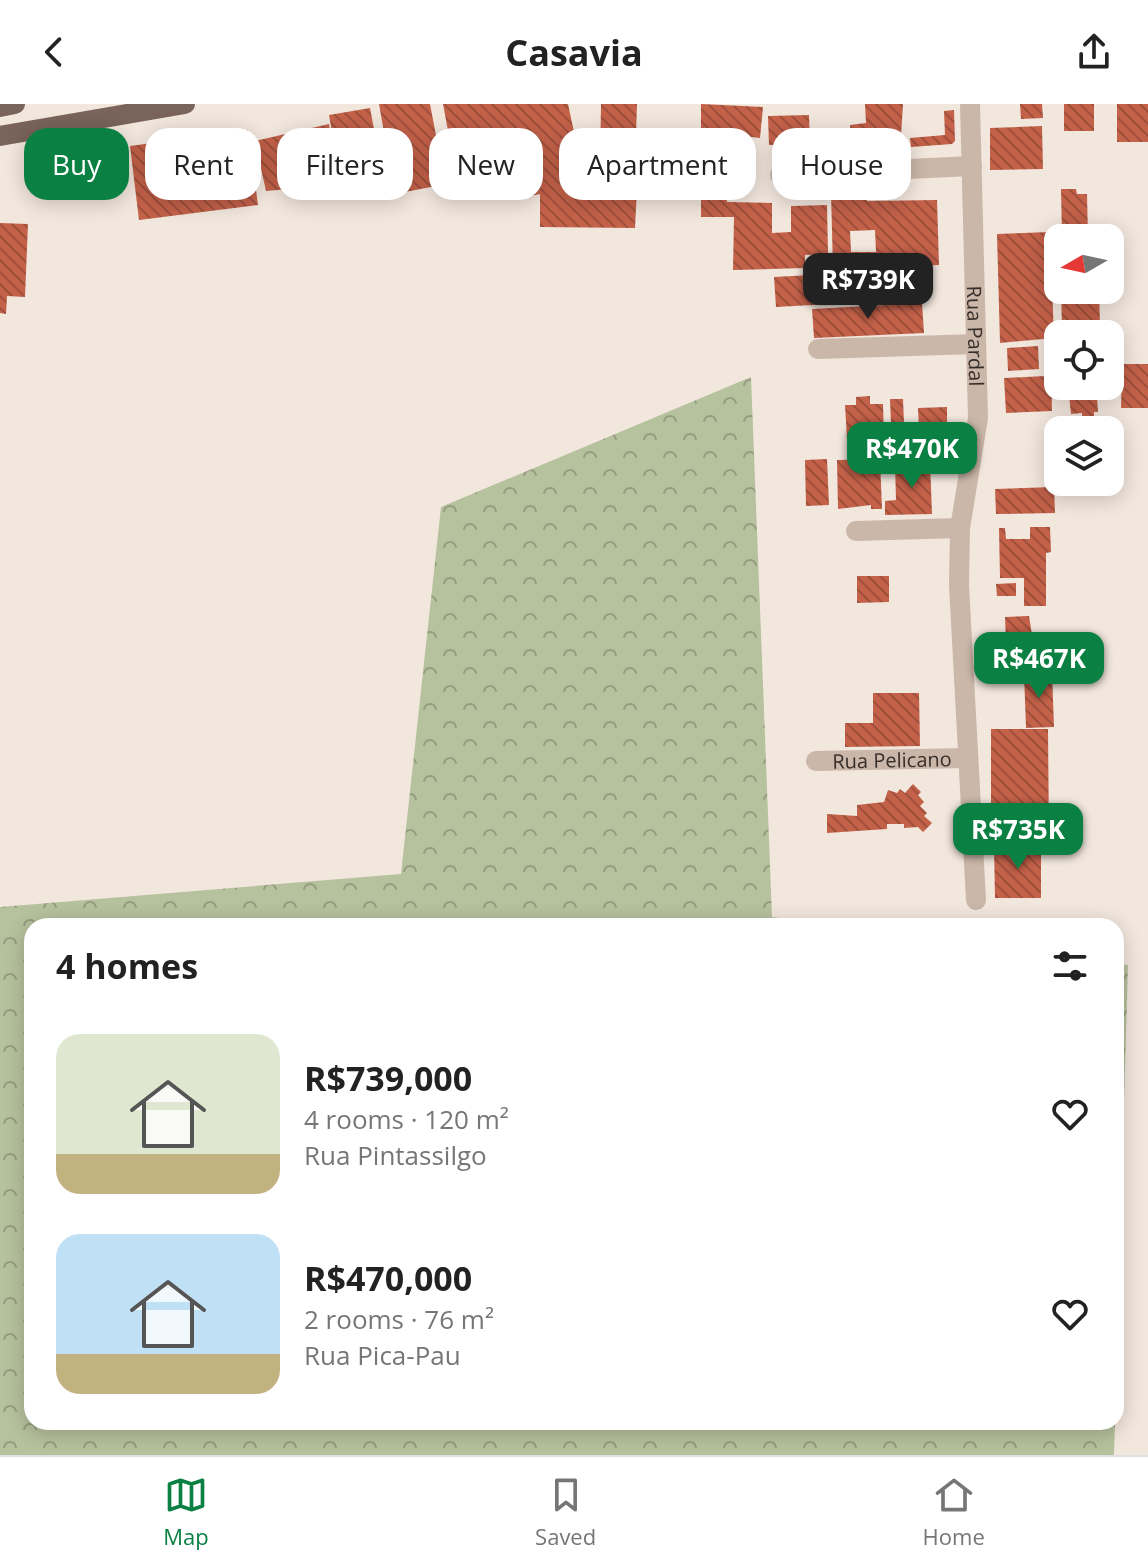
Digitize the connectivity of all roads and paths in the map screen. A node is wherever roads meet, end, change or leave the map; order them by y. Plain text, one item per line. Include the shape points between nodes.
1 (15, 104) edge
2 (185, 104) edge
3 (970, 104) edge
4 (0, 107) edge
5 (0, 136) edge
6 (972, 166) junction
7 (911, 169) edge
8 (976, 344) junction
9 (818, 349) dead end
10 (960, 528) junction
11 (856, 531) dead end
12 (966, 758) junction
13 (816, 761) dead end
14 (976, 900) dead end

1 - 4 main road
2 - 5 main road
3 - 6 street, Rua Pardal
6 - 7 street
6 - 8 street, Rua Pardal
8 - 9 street
8 - 10 street, Rua Pardal via 978,418
10 - 11 street
10 - 12 street, Rua Pardal
12 - 13 street, Rua Pelicano
12 - 14 street, Rua Pardal

